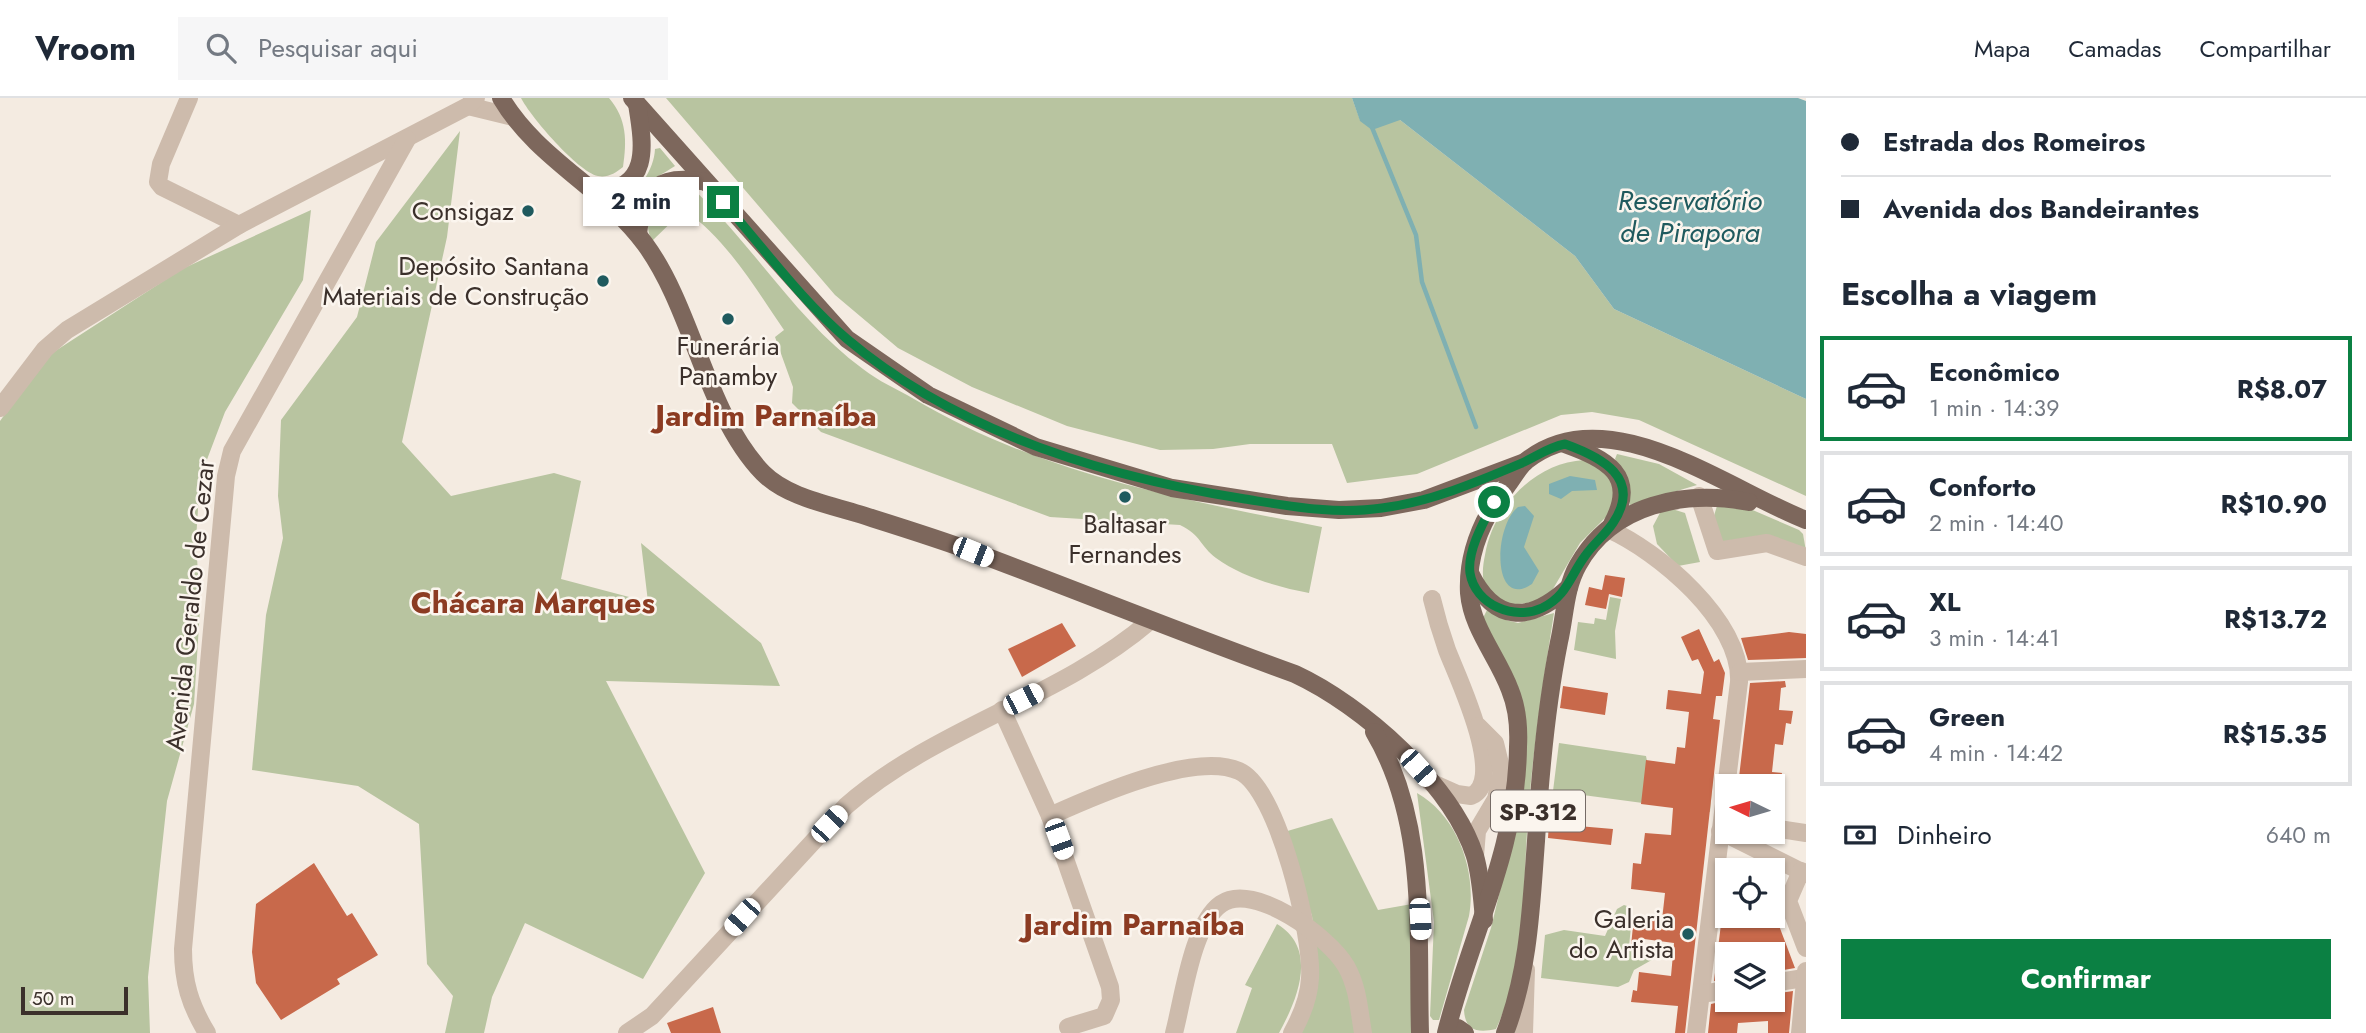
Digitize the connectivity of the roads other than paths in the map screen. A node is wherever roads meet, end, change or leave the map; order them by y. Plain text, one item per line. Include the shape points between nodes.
1 (189, 98) edge
2 (501, 98) edge
3 (634, 100) edge
4 (472, 102) edge
5 (513, 117) junction
6 (407, 138) junction
7 (706, 182) junction
8 (595, 193) junction
9 (239, 225) junction
10 (638, 234) junction
11 (0, 408) edge
12 (1565, 444) junction
13 (1525, 461) junction
14 (1699, 496) junction
15 (1781, 510) junction
16 (1806, 520) edge
17 (1610, 526) junction
18 (1806, 556) edge
19 (1470, 573) junction
20 (1569, 587) junction
21 (1432, 598) dead end
22 (1150, 621) junction
23 (1806, 669) edge
24 (1740, 672) junction
25 (1002, 710) junction
26 (1363, 714) junction
27 (1478, 726) junction
28 (1729, 774) edge
29 (1430, 782) junction
30 (1539, 798) junction
31 (1050, 816) junction
32 (1570, 818) dead end
33 (1785, 830) edge
34 (1806, 833) edge
35 (1721, 844) edge
36 (1755, 844) edge
37 (1475, 856) junction
38 (1803, 873) edge
39 (1484, 920) junction
40 (1307, 927) junction
41 (1806, 948) edge
42 (1526, 962) junction
43 (1805, 975) edge
44 (1785, 980) edge
45 (1715, 992) edge
46 (1701, 994) junction
47 (1069, 1027) dead end
48 (1457, 1032) edge
49 (207, 1033) edge
50 (627, 1033) edge
51 (1174, 1033) edge
52 (1292, 1033) edge
53 (1363, 1033) edge
54 (1420, 1033) edge
55 (1504, 1033) edge
56 (1524, 1033) edge
57 (1696, 1033) edge
58 (1800, 1033) edge

1 - 9 street via 158,182
2 - 5 main road
3 - 7 main road
3 - 8 main road via 642,142 639,168 624,187
4 - 5 street
4 - 6 street
5 - 8 main road via 531,139
6 - 9 street
6 - 49 street, Avenida Geraldo de Cezar via 232,451 226,476 183,949 183,978 192,1009
7 - 10 main road via 671,179 654,189 642,207
7 - 13 main road via 847,339 928,395 1035,447 1172,488 1339,510 1423,500
8 - 10 main road
9 - 11 street via 67,330 46,349
10 - 22 main road via 673,293 735,433 749,456 777,485 973,552
12 - 13 main road, SP-312
12 - 15 main road, SP-312 via 1591,437 1624,440
12 - 17 main road via 1601,459 1618,475 1621,500
13 - 19 main road, SP-312 via 1485,519
14 - 15 main road, SP-312
14 - 17 main road, SP-312 via 1666,502
14 - 18 street via 1717,551 1767,543
15 - 16 main road, SP-312
17 - 20 main road, SP-312 via 1579,564
17 - 24 street via 1646,550 1698,596 1724,634
19 - 20 main road via 1493,605 1513,614 1542,608
19 - 39 main road, SP-312 via 1471,606 1511,692 1518,732 1511,814
20 - 30 main road, SP-312
21 - 27 street
22 - 25 street via 1088,666
22 - 26 main road via 1295,674
23 - 24 street
24 - 28 street
25 - 31 street
25 - 50 street via 874,781 652,1016
26 - 29 main road
26 - 54 main road via 1391,767 1413,852 1422,938
27 - 29 street via 1482,775 1476,794 1457,794
27 - 37 street via 1494,744 1502,772 1496,799 1477,831
29 - 37 main road via 1464,831
30 - 32 street via 1566,800
30 - 42 main road, SP-312
31 - 40 street via 1136,779 1211,768 1240,771 1268,809
31 - 47 street via 1110,986 1111,1000 1104,1016
33 - 34 street
35 - 46 street
36 - 38 street
37 - 39 main road
38 - 41 street via 1788,901
39 - 48 main road, SP-312 via 1453,1004
40 - 51 street via 1245,898 1220,904 1199,934
40 - 52 street via 1309,989
40 - 53 street via 1327,942 1347,968 1356,989
42 - 55 main road, SP-312
42 - 56 street
43 - 44 street
43 - 58 street
45 - 46 street
46 - 57 street

